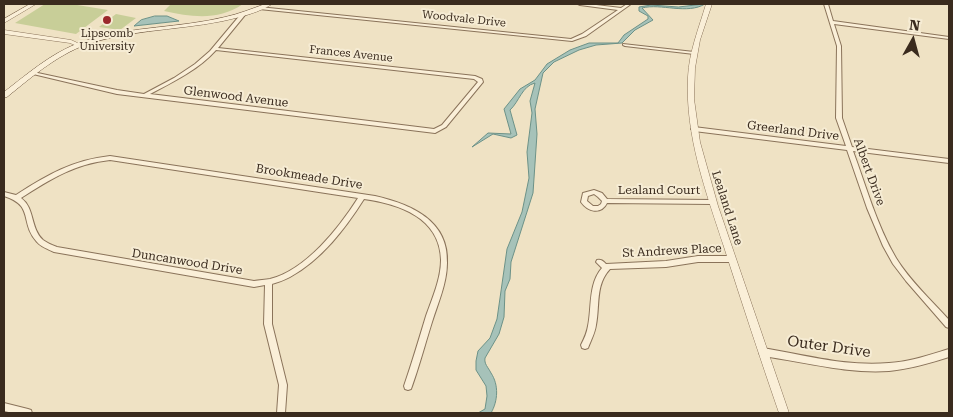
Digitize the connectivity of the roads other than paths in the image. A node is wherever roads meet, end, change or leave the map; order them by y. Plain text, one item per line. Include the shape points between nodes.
1 (33, 4) edge
2 (269, 4) edge
3 (580, 4) edge
4 (629, 4) edge
5 (709, 4) edge
6 (826, 4) edge
7 (260, 8) junction
8 (622, 9) junction
9 (243, 15) junction
10 (4, 21) edge
11 (832, 22) junction
12 (4, 32) edge
13 (949, 38) edge
14 (64, 41) junction
15 (79, 45) junction
16 (625, 45) dead end
17 (215, 49) junction
18 (62, 53) junction
19 (694, 53) junction
20 (33, 73) junction
21 (4, 95) edge
22 (145, 95) junction
23 (694, 129) junction
24 (438, 131) joint
25 (849, 148) junction
26 (949, 161) edge
27 (4, 194) edge
28 (362, 197) junction
29 (17, 198) junction
30 (605, 201) dead end
31 (713, 202) junction
32 (732, 259) junction
33 (599, 262) dead end
34 (606, 268) junction
35 (269, 283) junction
36 (949, 325) edge
37 (585, 345) dead end
38 (763, 352) junction
39 (949, 353) edge
40 (408, 386) dead end
41 (4, 407) edge
42 (28, 413) edge
43 (281, 413) edge
44 (784, 413) edge

1 - 10 street
2 - 7 main road
3 - 8 street
4 - 8 street
5 - 19 street, Lealand Lane
6 - 11 street, Albert Drive
7 - 8 street, Woodvale Drive via 564,40 576,39
7 - 9 main road
9 - 15 main road via 110,36
9 - 17 street
11 - 13 street
11 - 25 street, Albert Drive via 839,46 840,118
12 - 14 street
14 - 15 street
14 - 18 street via 67,45
15 - 18 main road
16 - 19 street
17 - 22 street via 189,71
17 - 24 street, Frances Avenue via 480,80 480,84
18 - 20 main road
19 - 23 street, Lealand Lane via 691,92
20 - 21 main road
20 - 22 street, Glenwood Avenue
22 - 24 street, Glenwood Avenue
23 - 25 street, Greerland Drive
23 - 31 street, Lealand Lane
25 - 26 street, Greerland Drive
25 - 36 street, Albert Drive via 889,252
27 - 29 street
28 - 29 street, Brookmeade Drive via 110,158 67,168
28 - 35 street, Duncanwood Drive via 311,259 292,274
28 - 40 street, Brookmeade Drive via 398,203 419,213 435,229 442,247 442,276
29 - 35 street, Duncanwood Drive via 28,209 39,240 56,250 230,281
30 - 31 street, Lealand Court
31 - 32 street, Lealand Lane
32 - 34 street, St Andrews Place via 619,264
32 - 38 street, Lealand Lane
33 - 34 street
34 - 37 street, St Andrews Place via 599,279 593,330
35 - 43 street via 268,324 283,385
38 - 39 street, Outer Drive via 871,368 910,364
38 - 44 street, Lealand Lane
41 - 42 street

